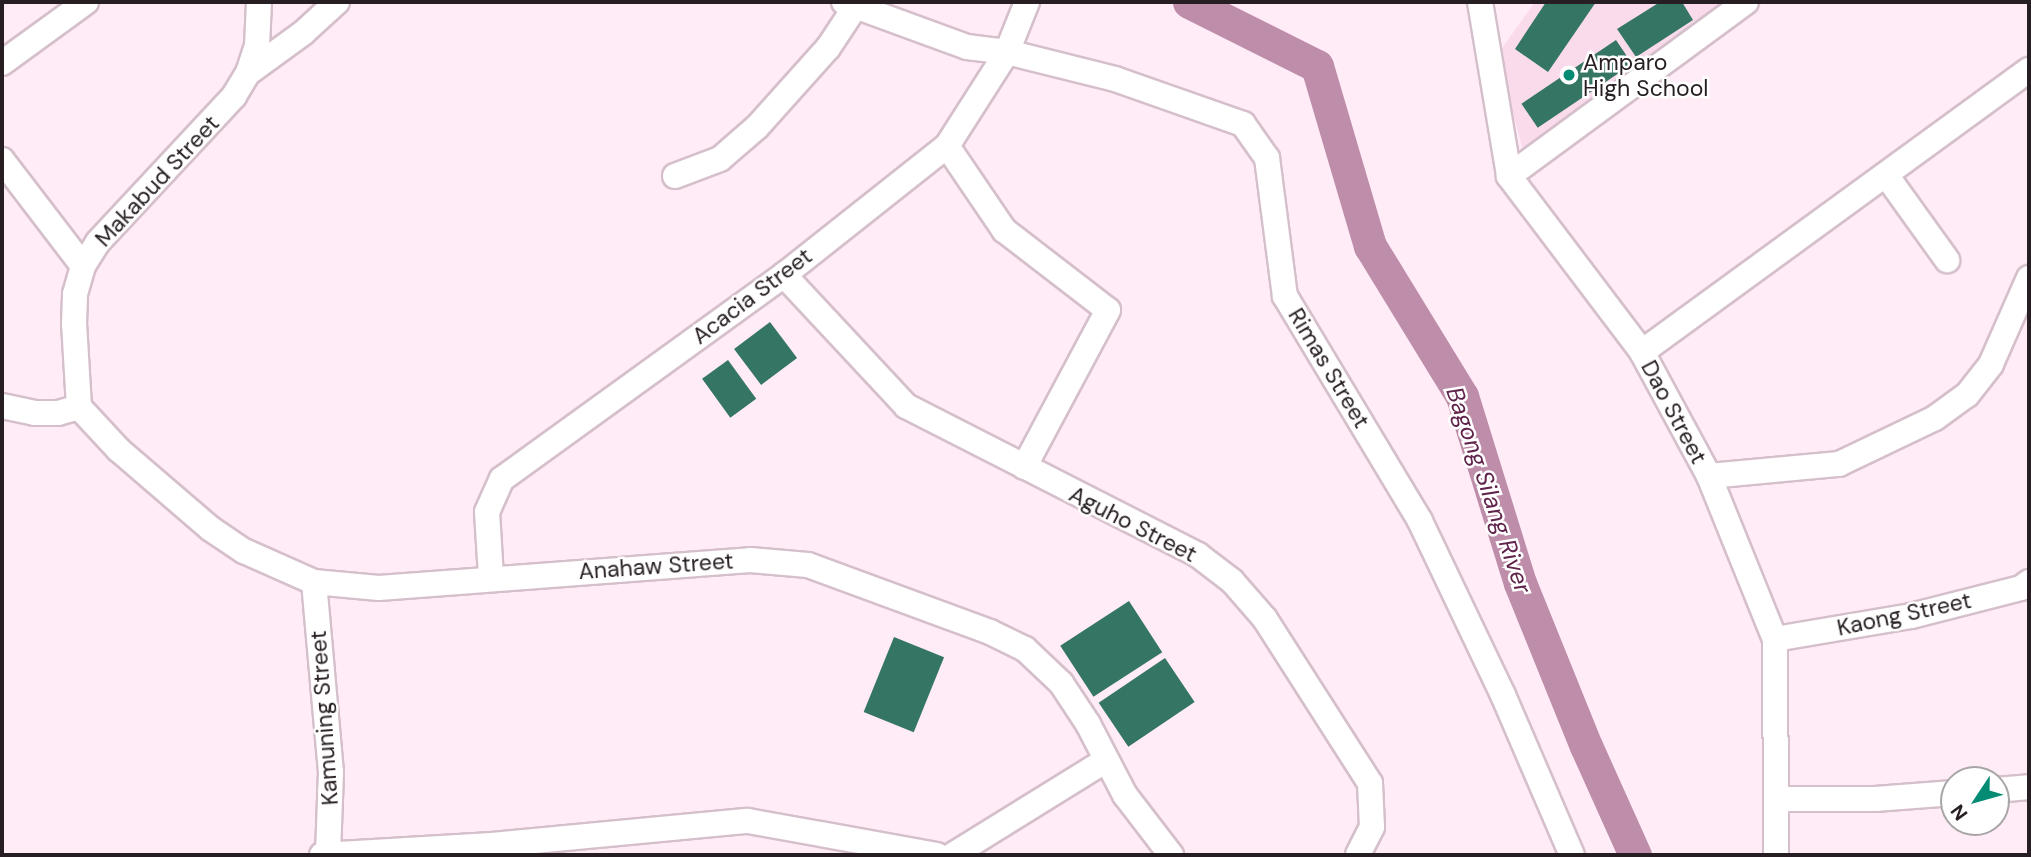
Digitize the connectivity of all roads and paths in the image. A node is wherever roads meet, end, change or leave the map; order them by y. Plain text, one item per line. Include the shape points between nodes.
1 (86, 2) edge
2 (259, 2) edge
3 (337, 2) edge
4 (1027, 2) edge
5 (1480, 2) edge
6 (1746, 2) edge
7 (850, 5) edge
8 (1007, 52) junction
9 (2, 63) edge
10 (2029, 70) edge
11 (248, 73) junction
12 (947, 146) junction
13 (2, 160) edge
14 (1886, 175) junction
15 (675, 176) dead end
16 (1509, 176) junction
17 (1947, 260) dead end
18 (83, 266) junction
19 (784, 275) junction
20 (2029, 278) edge
21 (1642, 352) junction
22 (2, 406) edge
23 (79, 407) junction
24 (1024, 467) junction
25 (1709, 476) junction
26 (491, 577) junction
27 (314, 582) junction
28 (2029, 582) edge
29 (1775, 639) junction
30 (1107, 760) junction
31 (2029, 788) edge
32 (2010, 789) edge
33 (1940, 794) edge
34 (1777, 799) junction
35 (493, 850) edge
36 (326, 855) edge
37 (937, 855) edge
38 (953, 855) edge
39 (1171, 855) edge
40 (1357, 855) edge
41 (1572, 855) edge
42 (1776, 855) edge

1 - 9 street
2 - 11 street, Makabud Street via 257,46
3 - 11 street
4 - 8 street, Acacia Street
5 - 16 street, Dao Street
6 - 16 street
7 - 8 street, Rimas Street via 967,47
7 - 15 street via 828,48 757,128 720,159
8 - 12 street, Acacia Street
8 - 41 street, Rimas Street via 1115,79 1243,124 1267,159 1285,296 1420,521
10 - 14 street
11 - 18 street, Makabud Street via 214,120 106,232
12 - 19 street, Acacia Street
12 - 24 street via 1004,230 1108,310
13 - 18 street
14 - 17 street
14 - 21 street
16 - 21 street, Dao Street
18 - 23 street, Makabud Street via 75,294 74,324
19 - 24 street, Aguho Street via 906,406
19 - 26 street, Acacia Street via 502,479 487,513
20 - 25 street via 1991,365 1967,394 1935,418 1839,464
21 - 25 street, Dao Street
22 - 23 street via 35,413
23 - 27 street, Anahaw Street via 120,450 212,529 244,551
24 - 40 street, Aguho Street via 1198,555 1231,581 1265,620 1370,783 1372,827
25 - 29 street, Dao Street
26 - 27 street, Anahaw Street via 379,588
26 - 30 street, Anahaw Street via 712,561 808,565 1025,649 1061,683
27 - 36 street, Kamuning Street via 331,772
28 - 29 street, Kaong Street via 2021,588 1911,616
29 - 34 street, Dao Street
30 - 38 street
30 - 39 street, Anahaw Street via 1125,795
31 - 32 street
33 - 34 street
34 - 42 street, Dao Street
35 - 36 street
35 - 37 street via 748,821

